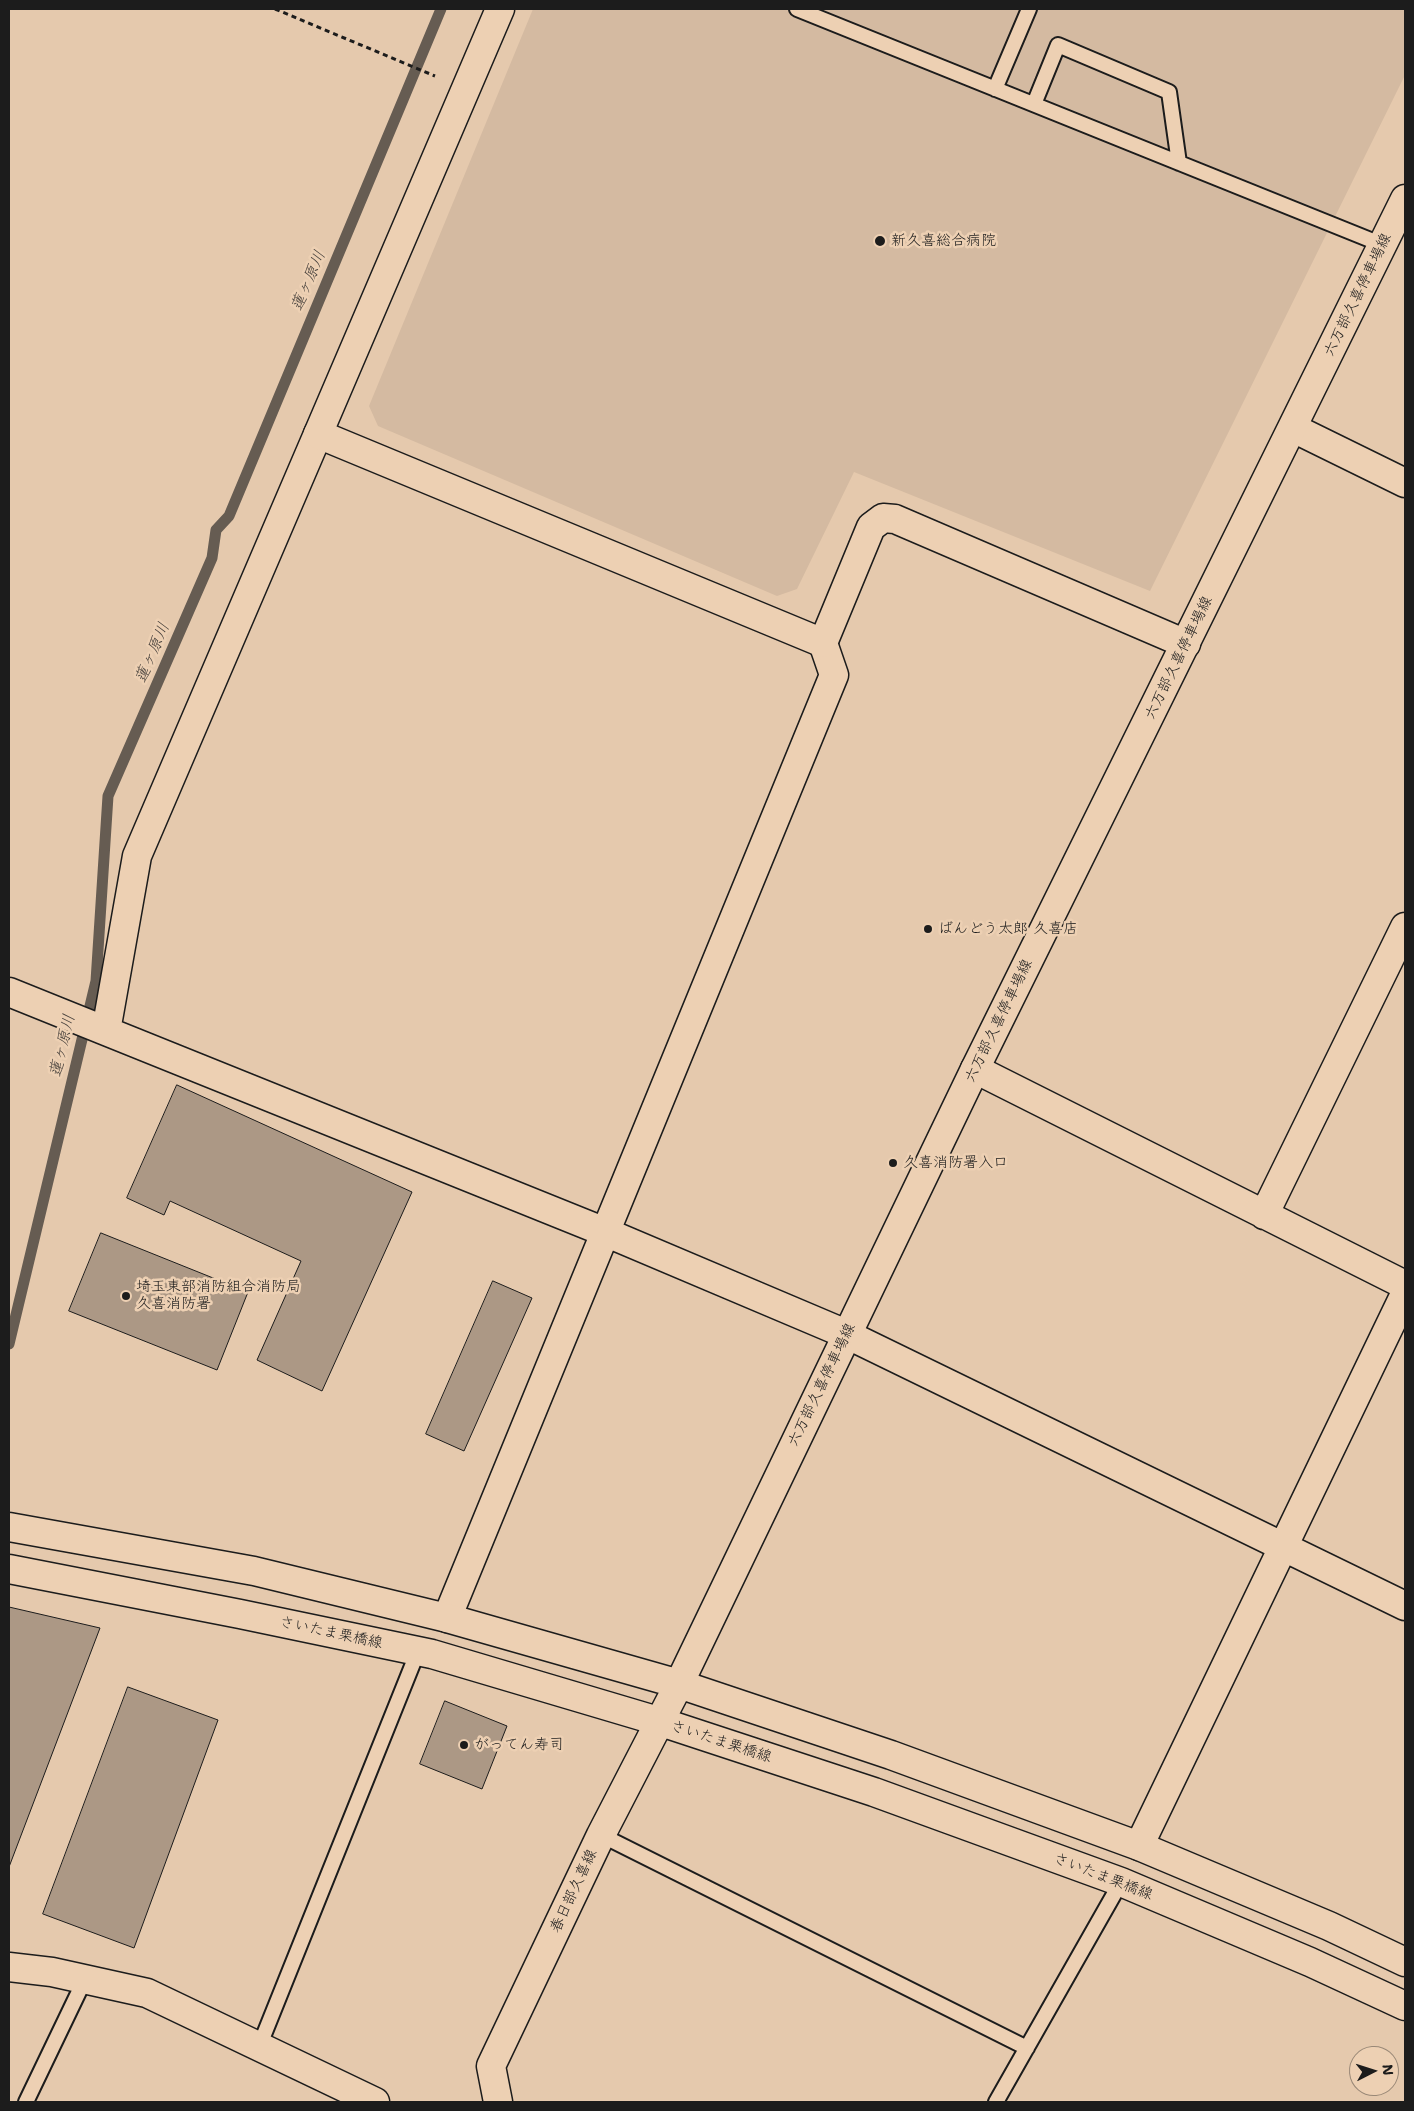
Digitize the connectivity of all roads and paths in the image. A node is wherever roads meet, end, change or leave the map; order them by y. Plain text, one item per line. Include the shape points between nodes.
1 (275, 9) edge
2 (500, 9) edge
3 (797, 9) edge
4 (1029, 9) edge
5 (466, 88) junction
6 (996, 89) junction
7 (1034, 104) junction
8 (1179, 163) junction
9 (1405, 199) edge
10 (1382, 245) junction
11 (1293, 428) junction
12 (318, 434) junction
13 (1405, 483) edge
14 (823, 643) junction
15 (1186, 644) junction
16 (1405, 927) edge
17 (9, 992) edge
18 (105, 1031) junction
19 (975, 1069) junction
20 (1264, 1214) junction
21 (605, 1232) junction
22 (1405, 1285) edge
23 (1405, 1294) edge
24 (846, 1334) junction
25 (9, 1527) edge
26 (1283, 1546) junction
27 (9, 1569) edge
28 (1405, 1606) edge
29 (447, 1618) junction
30 (418, 1651) junction
31 (679, 1684) junction
32 (658, 1721) junction
33 (601, 1835) junction
34 (1139, 1846) junction
35 (1121, 1882) junction
36 (1405, 1962) edge
37 (9, 1967) edge
38 (85, 1979) junction
39 (1405, 2006) edge
40 (258, 2047) junction
41 (1027, 2048) junction
42 (26, 2102) edge
43 (375, 2102) edge
44 (498, 2102) edge
45 (996, 2102) edge

1 - 5 path
2 - 5 street
3 - 6 lane
4 - 6 lane
5 - 12 street
6 - 7 lane
7 - 8 lane
7 - 8 lane via 1058,45 1169,92
8 - 10 lane
9 - 10 street, 六万部久喜停車場線
10 - 11 street, 六万部久喜停車場線
11 - 13 street
11 - 15 street, 六万部久喜停車場線
12 - 14 street
12 - 18 street via 137,856
14 - 15 street via 871,527 884,518 895,519
14 - 21 street via 834,674
15 - 19 street, 六万部久喜停車場線
16 - 20 street
17 - 18 street
18 - 21 street
19 - 20 street
19 - 24 street, 六万部久喜停車場線
20 - 22 street
21 - 24 street
21 - 29 street
23 - 26 street
24 - 26 street
24 - 31 street, 六万部久喜停車場線
25 - 29 street via 254,1571
26 - 28 street
26 - 34 street
27 - 30 street, さいたま栗橋線
29 - 31 street
30 - 32 street, さいたま栗橋線
30 - 40 lane
31 - 32 street, 春日部久喜線
31 - 34 street via 891,1755
32 - 33 street, 春日部久喜線
32 - 35 street, さいたま栗橋線 via 874,1792
33 - 41 lane
33 - 44 street, 春日部久喜線 via 491,2066
34 - 36 street via 1329,1926
35 - 39 street, さいたま栗橋線
35 - 41 lane
37 - 38 street
38 - 40 street via 147,1993
38 - 42 lane
40 - 43 street
41 - 45 lane

